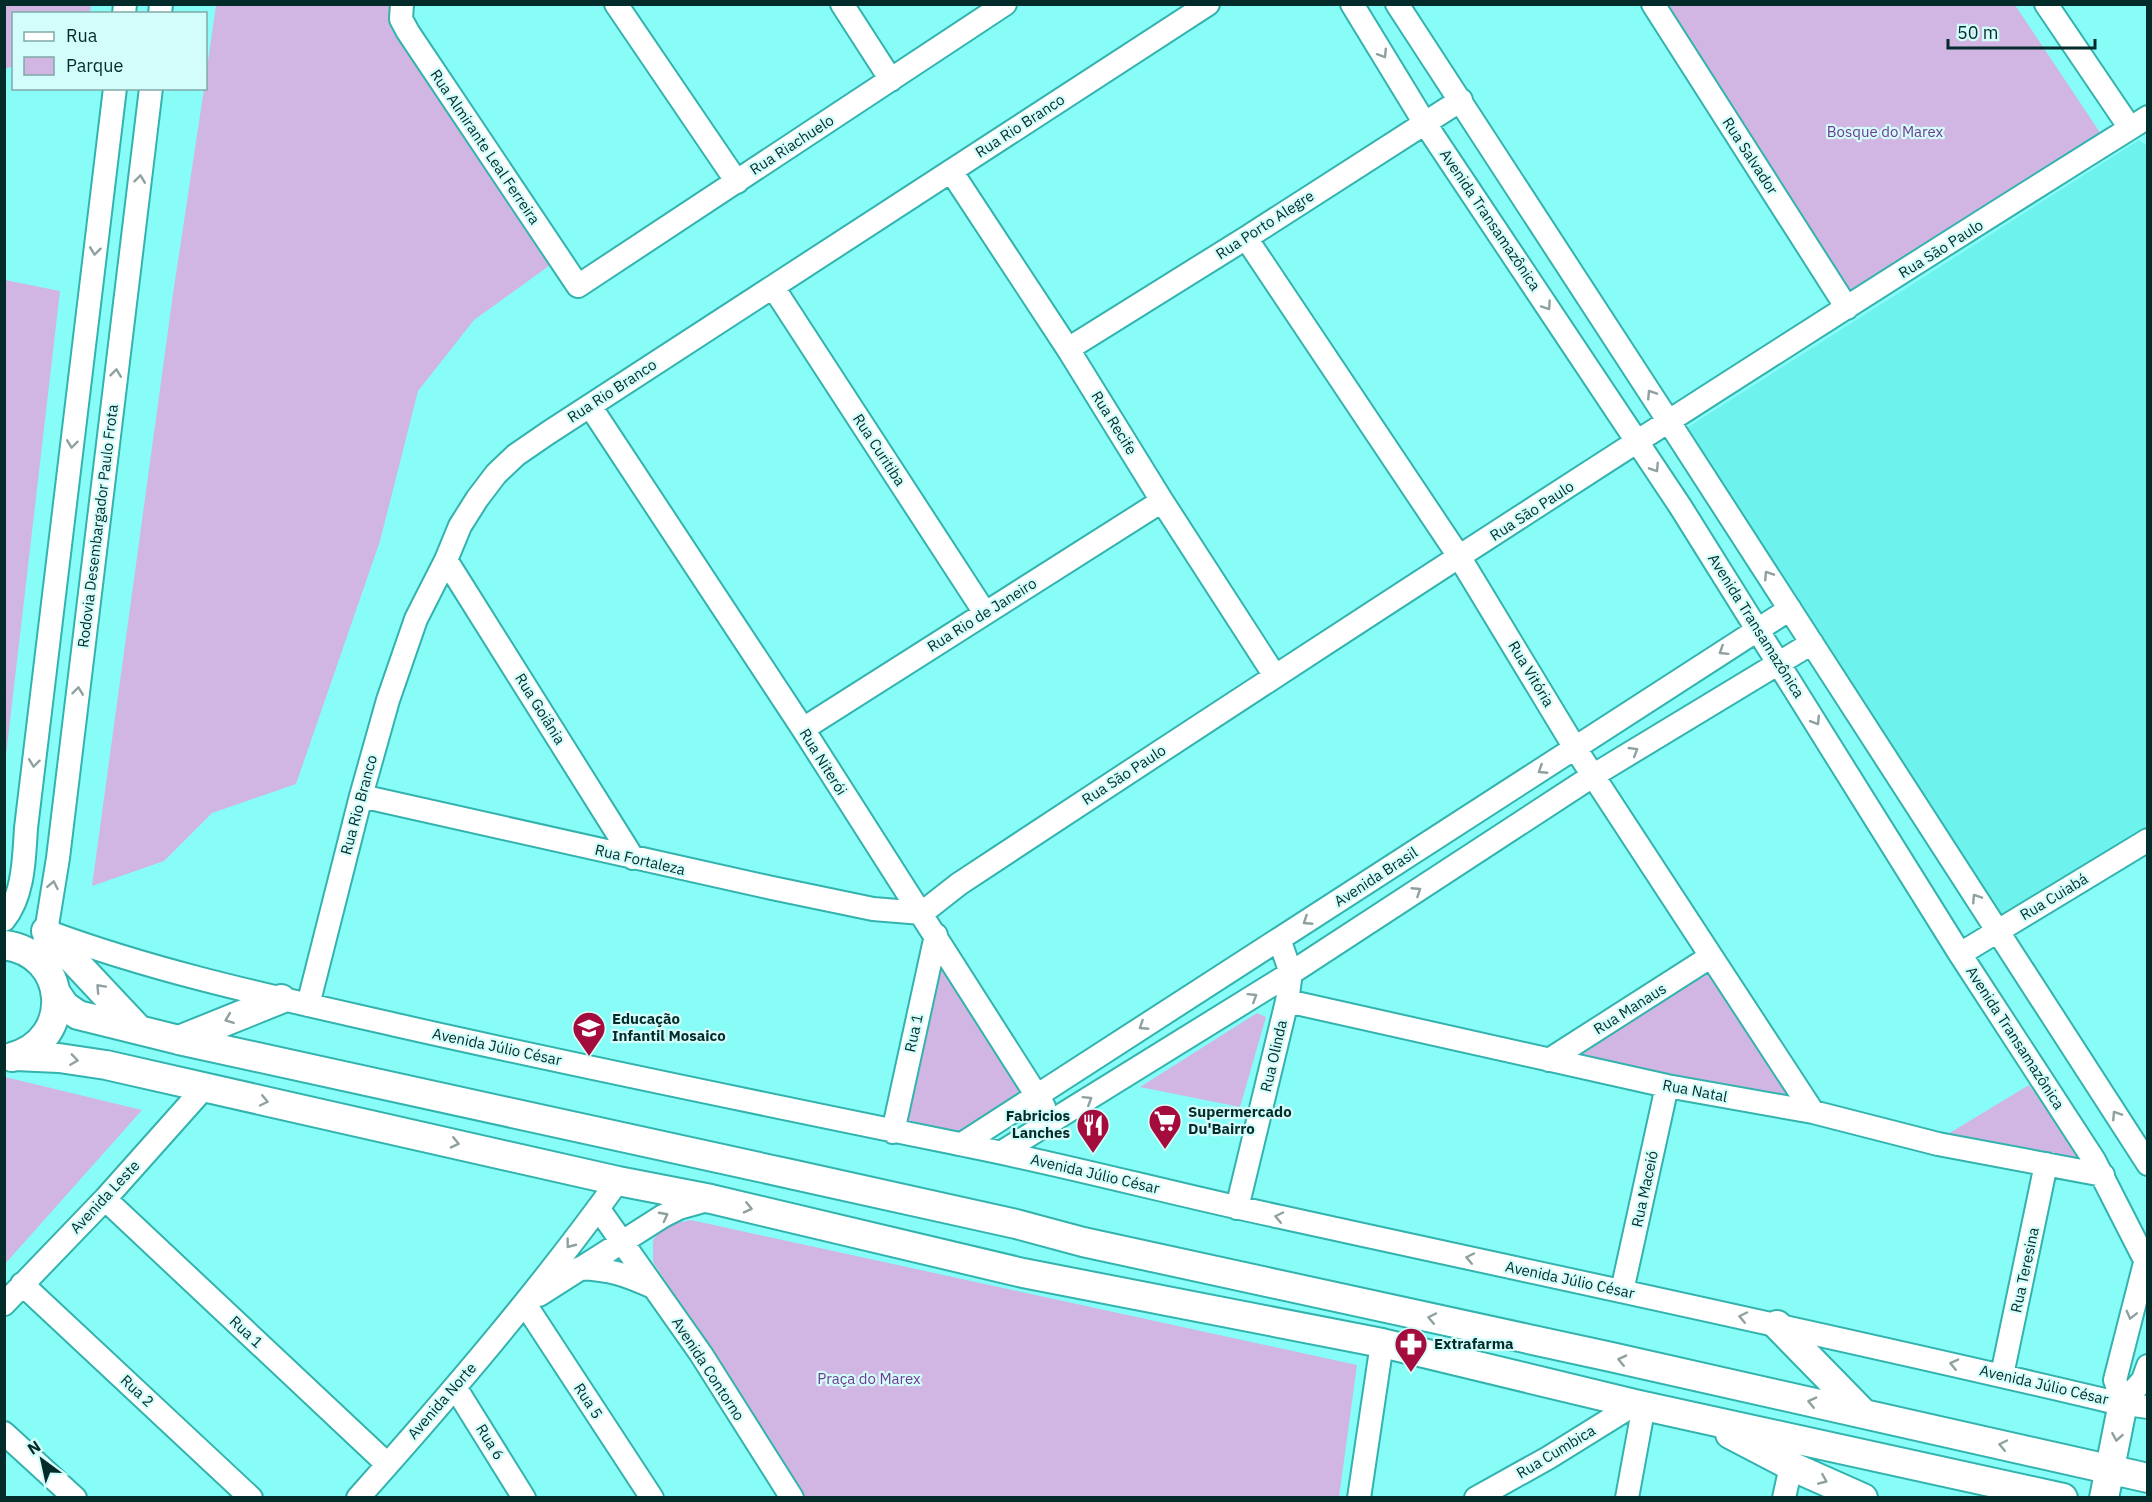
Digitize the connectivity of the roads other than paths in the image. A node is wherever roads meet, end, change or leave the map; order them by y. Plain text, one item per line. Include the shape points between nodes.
1 (402, 4) edge
2 (616, 4) edge
3 (842, 4) edge
4 (1005, 4) edge
5 (1208, 4) edge
6 (1352, 4) edge
7 (1397, 4) edge
8 (1653, 4) edge
9 (2046, 4) edge
10 (891, 80) junction
11 (115, 90) edge
12 (151, 90) edge
13 (1461, 100) junction
14 (1424, 122) junction
15 (2139, 123) edge
16 (951, 171) junction
17 (737, 182) junction
18 (1246, 238) junction
19 (578, 285) joint
20 (773, 286) junction
21 (1847, 308) junction
22 (1068, 349) junction
23 (590, 406) junction
24 (1669, 422) junction
25 (1638, 442) junction
26 (1162, 501) junction
27 (1460, 558) junction
28 (446, 560) junction
29 (1790, 609) junction
30 (985, 613) junction
31 (1758, 630) junction
32 (1812, 643) junction
33 (1780, 663) junction
34 (1275, 676) junction
35 (803, 729) junction
36 (1575, 748) junction
37 (1594, 775) junction
38 (361, 796) junction
39 (2148, 840) edge
40 (633, 858) junction
41 (922, 913) junction
42 (4, 920) edge
43 (46, 931) junction
44 (1997, 932) junction
45 (936, 935) junction
46 (1279, 939) junction
47 (4, 945) edge
48 (1960, 954) junction
49 (1710, 957) junction
50 (43, 963) junction
51 (1292, 973) junction
52 (56, 993) junction
53 (1287, 1001) junction
54 (295, 1002) junction
55 (139, 1030) junction
56 (178, 1040) junction
57 (10, 1057) edge
58 (1549, 1060) junction
59 (1667, 1086) junction
60 (204, 1088) junction
61 (1036, 1095) junction
62 (1813, 1112) junction
63 (1053, 1121) junction
64 (893, 1132) junction
65 (962, 1144) junction
66 (1002, 1152) junction
67 (2046, 1164) junction
68 (2148, 1164) edge
69 (2103, 1175) junction
70 (618, 1181) junction
71 (105, 1199) junction
72 (711, 1199) junction
73 (598, 1208) junction
74 (1237, 1208) junction
75 (622, 1242) junction
76 (2146, 1254) edge
77 (580, 1268) junction
78 (22, 1284) junction
79 (654, 1288) junction
80 (1622, 1292) junction
81 (4, 1304) edge
82 (525, 1304) junction
83 (1776, 1325) junction
84 (1382, 1343) junction
85 (2148, 1365) edge
86 (2002, 1375) junction
87 (455, 1388) junction
88 (1640, 1405) junction
89 (2131, 1405) edge
90 (1863, 1413) junction
91 (1696, 1416) junction
92 (4, 1433) edge
93 (2060, 1458) junction
94 (387, 1464) junction
95 (1791, 1466) junction
96 (2148, 1478) edge
97 (2106, 1484) edge
98 (370, 1493) edge
99 (2053, 1496) edge
100 (75, 1497) edge
101 (251, 1497) edge
102 (524, 1497) edge
103 (652, 1497) edge
104 (792, 1497) edge
105 (1359, 1497) edge
106 (1476, 1497) edge
107 (1628, 1497) edge
108 (1784, 1497) edge
109 (1863, 1497) edge

1 - 19 street, Rua Almirante Leal Ferreira via 401,19 408,32
2 - 17 street
3 - 10 street
4 - 10 street, Rua Riachuelo
5 - 16 street, Rua Rio Branco
6 -> 14 street, Avenida Transamazônica
7 - 13 street
8 - 21 street, Rua Salvador
9 - 15 street
10 - 17 street, Rua Riachuelo
11 -> 42 street via 23,869
43 -> 12 street, Rodovia Desembargador Paulo Frota
13 - 14 street, Rua Porto Alegre
24 -> 13 street
14 - 18 street, Rua Porto Alegre
14 -> 25 street, Avenida Transamazônica
15 - 21 street, Rua São Paulo
16 - 20 street, Rua Rio Branco
16 - 22 street, Rua Recife
17 - 19 street, Rua Riachuelo
18 - 22 street, Rua Porto Alegre
18 - 27 street, Rua Vitória
20 - 23 street, Rua Rio Branco
20 - 30 street, Rua Curitiba
21 - 24 street, Rua São Paulo
22 - 26 street, Rua Recife
23 - 28 street, Rua Rio Branco via 516,455 496,474 460,526
23 - 35 street, Rua Niterói
24 - 25 street, Rua São Paulo
29 -> 24 street
25 - 27 street, Rua São Paulo
25 -> 31 street, Avenida Transamazônica
26 - 30 street, Rua Rio de Janeiro
26 - 34 street, Rua Recife
27 - 34 street, Rua São Paulo
27 - 36 street, Rua Vitória
28 - 38 street, Rua Rio Branco via 416,619
28 - 40 street, Rua Goiânia
29 - 31 street, Avenida Brasil
29 - 32 street
30 - 35 street, Rua Rio de Janeiro
31 - 33 street, Avenida Transamazônica
31 -> 36 street, Avenida Brasil
32 - 33 street
44 -> 32 street
37 -> 33 street
33 -> 48 street, Avenida Transamazônica
34 - 41 street, Rua São Paulo via 959,884
35 - 41 street, Rua Niterói
36 - 37 street, Rua Vitória
36 -> 46 street, Avenida Brasil
37 - 49 street, Rua Vitória
51 -> 37 street
38 - 40 street, Rua Fortaleza
38 - 54 street, Rua Rio Branco
39 - 44 street, Rua Cuiabá
40 - 41 street, Rua Fortaleza via 873,909
41 - 45 street, Rua Niterói
43 - 50 street, Rodovia Desembargador Paulo Frota
43 - 54 street, Avenida Júlio César via 127,959
55 -> 43 main road
44 - 48 street, Rua Cuiabá
68 -> 44 street
45 - 61 street, Rua Niterói
45 - 64 street, Rua 1
46 - 51 street
46 -> 61 street, Avenida Brasil
47 - 50 main road via 15,946
48 - 69 street, Avenida Transamazônica
49 - 58 street, Rua Manaus
49 - 62 street, Rua Vitória
50 - 52 main road
51 - 53 street, Rua Olinda
63 -> 51 street
52 - 55 main road via 78,1015
52 - 57 main road via 52,1025 43,1039
53 - 58 street, Rua Natal
53 - 74 street, Rua Olinda
54 -> 56 main road
54 - 64 street, Avenida Júlio César
55 - 56 main road
90 -> 56 main road
57 -> 60 main road via 59,1058 106,1065
58 - 59 street, Rua Natal
59 - 62 street, Rua Natal
59 - 80 street, Rua Maceió
60 -> 70 main road
60 - 71 street, Avenida Leste
61 - 63 street, Rua Niterói
61 - 65 street, Avenida Brasil
62 - 67 street, Rua Natal via 1938,1144
63 - 66 street
64 - 65 street, Avenida Júlio César
65 - 66 street, Avenida Júlio César
66 - 74 street, Avenida Júlio César
67 - 69 street, Rua Natal
67 - 86 street, Rua Teresina
69 - 76 street, Avenida Transamazônica
70 - 72 main road
70 - 73 street
71 - 78 street, Avenida Leste
71 - 94 street, Rua 1
75 -> 72 street via 679,1208
72 -> 84 main road via 1023,1273
73 - 75 street, Avenida Contorno
73 -> 82 street
80 -> 74 street, Avenida Júlio César
75 - 77 street
75 - 79 street, Avenida Contorno
76 -> 89 street via 2115,1380
77 - 79 street via 623,1273
77 - 82 street
78 - 81 street, Avenida Leste
78 - 101 street, Rua 2
79 - 104 street, Avenida Contorno
83 -> 80 street, Avenida Júlio César
82 - 87 street, Avenida Norte
82 - 103 street, Rua 5
86 -> 83 street, Avenida Júlio César
83 - 90 main road
84 - 88 main road
84 - 105 street
85 - 89 street
86 - 89 street, Avenida Júlio César
87 - 94 street, Avenida Norte
87 - 102 street, Rua 6
88 - 91 main road
88 - 106 street, Rua Cumbica
88 - 107 street
89 -> 97 main road
93 -> 90 main road
91 - 95 main road
91 - 99 main road
92 - 100 street
93 - 97 main road
93 - 99 main road
94 - 98 street, Avenida Norte
95 - 108 street
95 -> 109 main road
96 - 97 main road

